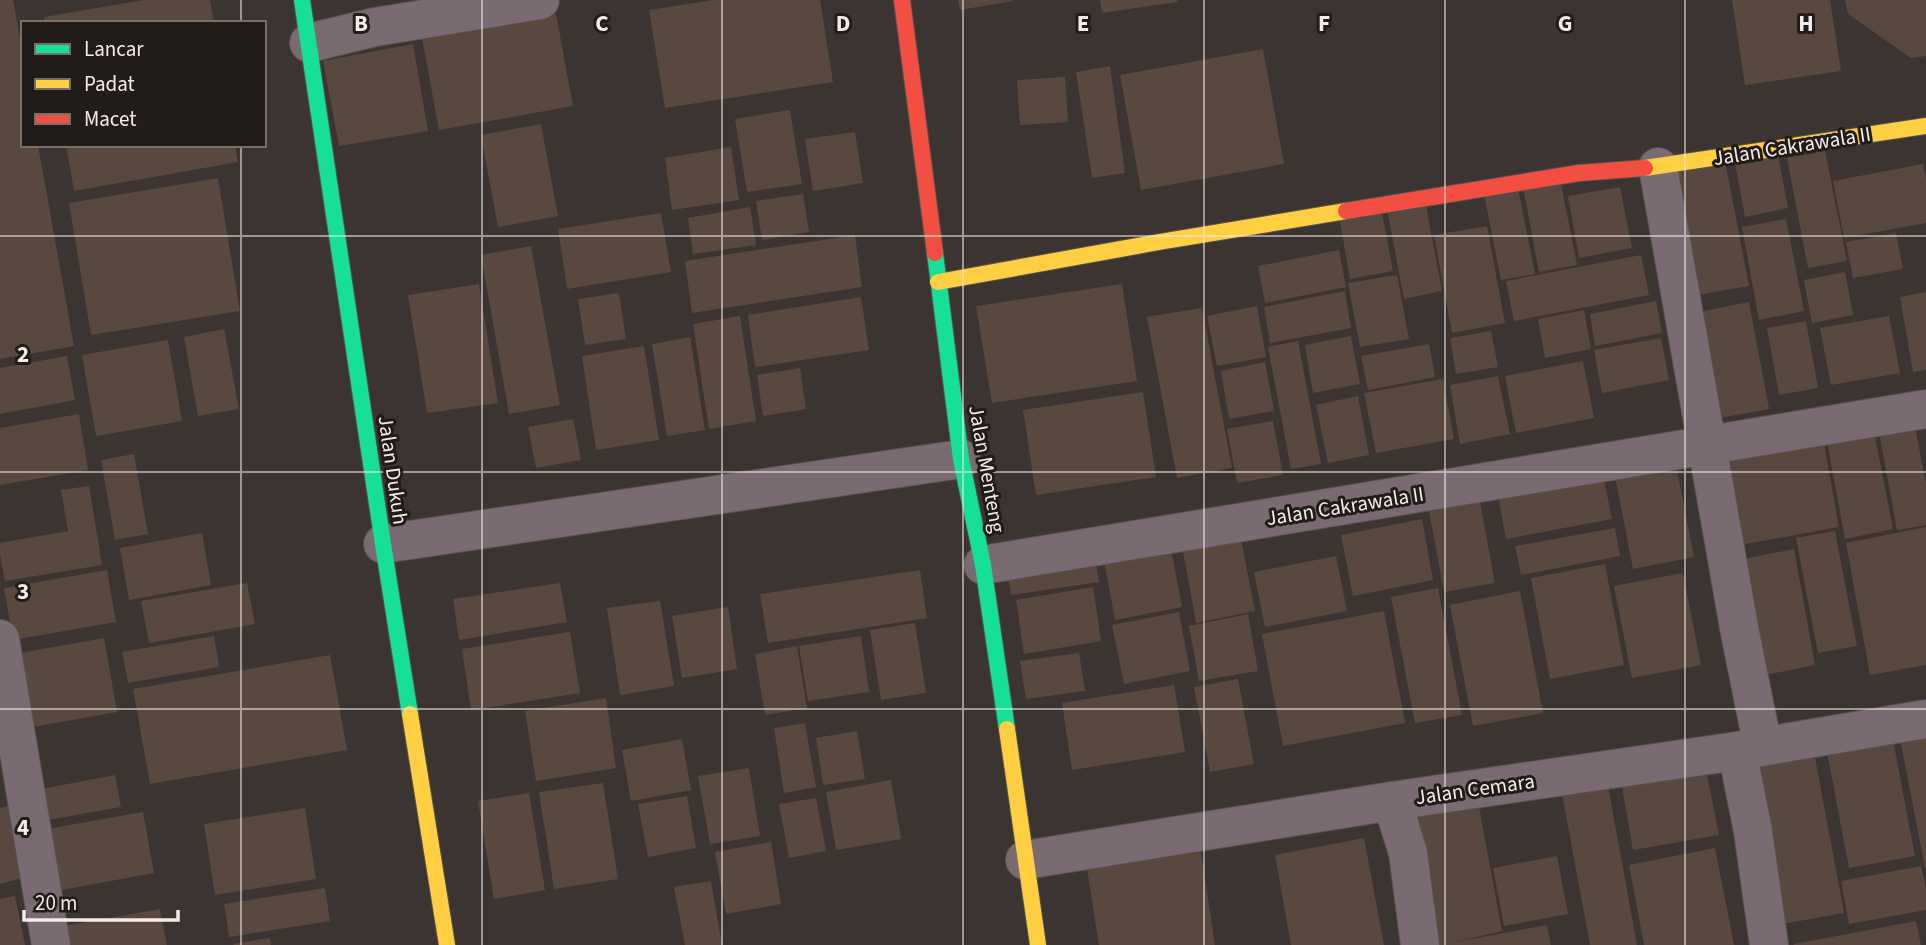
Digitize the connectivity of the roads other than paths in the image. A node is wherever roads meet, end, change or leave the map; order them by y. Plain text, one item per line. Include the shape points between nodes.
1 (302, 0) edge
2 (540, 0) edge
3 (902, 0) edge
4 (309, 43) junction
5 (1926, 126) edge
6 (1658, 167) junction
7 (938, 282) junction
8 (1926, 409) edge
9 (1706, 446) junction
10 (961, 459) junction
11 (383, 544) junction
12 (983, 565) junction
13 (0, 639) edge
14 (1926, 719) edge
15 (1750, 749) junction
16 (1392, 800) junction
17 (1025, 860) junction
18 (51, 945) edge
19 (447, 945) edge
20 (1038, 945) edge
21 (1420, 945) edge
22 (1769, 945) edge

1 - 4 street, Jalan Dukuh
2 - 4 street via 375,27
3 - 7 street, Jalan Menteng
4 - 11 street, Jalan Dukuh
5 - 6 street, Jalan Cakrawala II
6 - 7 street, Jalan Cakrawala II via 1522,182
6 - 9 street
7 - 10 street, Jalan Menteng
8 - 9 street, Jalan Cakrawala II
9 - 12 street, Jalan Cakrawala II
9 - 15 street via 1740,633
10 - 11 street
10 - 12 street, Jalan Menteng
11 - 19 street, Jalan Dukuh
12 - 17 street, Jalan Menteng
13 - 18 street
14 - 15 street, Jalan Cemara
15 - 16 street, Jalan Cemara
15 - 22 street via 1753,831
16 - 17 street, Jalan Cemara
16 - 21 street via 1408,853
17 - 20 street, Jalan Menteng

